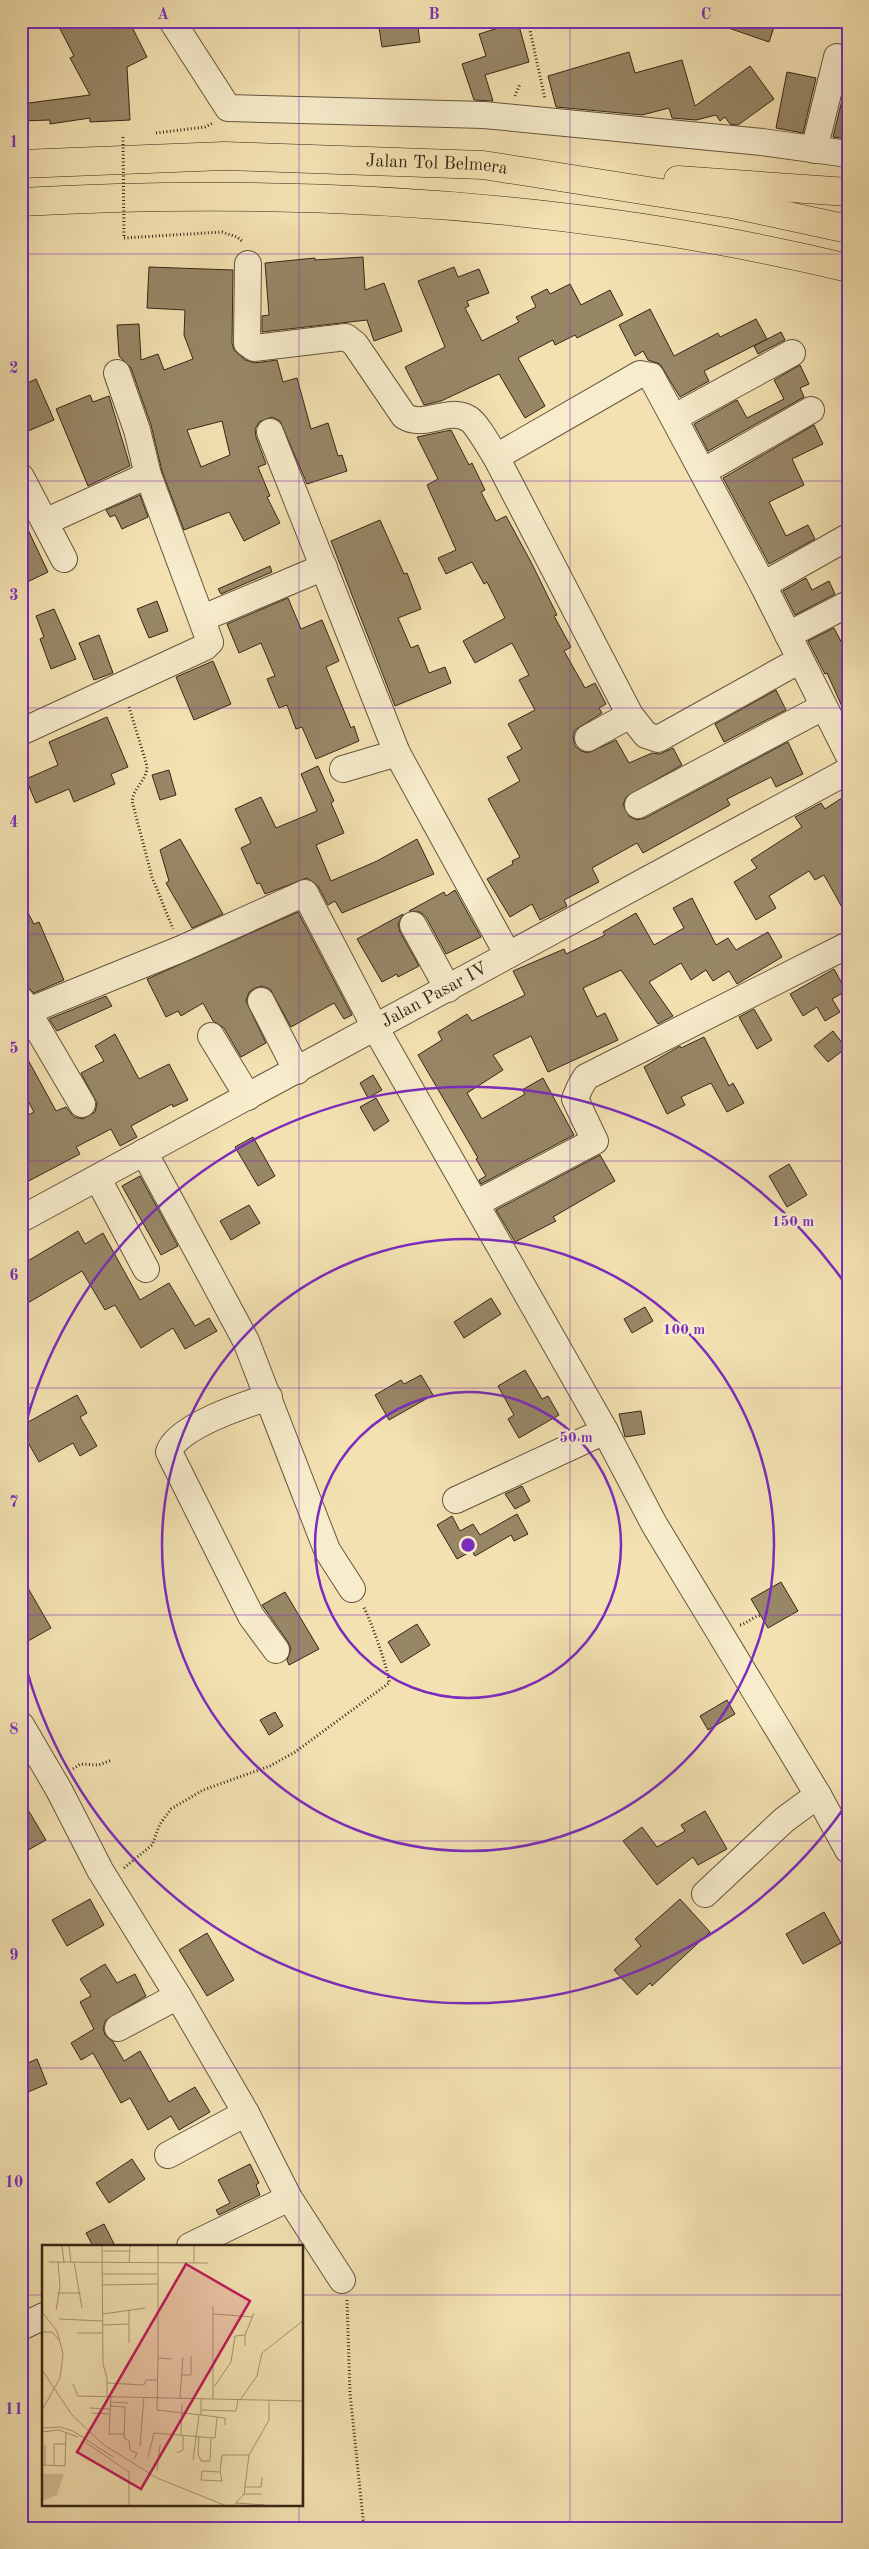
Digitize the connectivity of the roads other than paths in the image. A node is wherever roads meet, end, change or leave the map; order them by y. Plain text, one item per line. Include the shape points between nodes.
1 (172, 21) edge
2 (837, 58) dead end
3 (814, 150) junction
4 (848, 154) edge
5 (21, 164) edge
6 (482, 165) junction
7 (848, 192) edge
8 (21, 202) edge
9 (848, 229) edge
10 (248, 264) road end
11 (848, 268) edge
12 (792, 353) dead end
13 (117, 374) dead end
14 (811, 410) dead end
15 (675, 417) junction
16 (270, 432) dead end
17 (496, 458) junction
18 (704, 471) junction
19 (148, 475) junction
20 (21, 476) edge
21 (45, 522) junction
22 (848, 536) edge
23 (64, 559) dead end
24 (324, 567) junction
25 (763, 585) junction
26 (848, 604) edge
27 (203, 618) junction
28 (788, 635) junction
29 (800, 660) junction
30 (823, 707) junction
31 (630, 715) junction
32 (21, 732) edge
33 (588, 738) dead end
34 (397, 753) junction
35 (848, 754) edge
36 (343, 769) dead end
37 (848, 771) edge
38 (638, 805) dead end
39 (413, 925) dead end
40 (848, 945) edge
41 (508, 955) junction
42 (448, 989) junction
43 (261, 1001) dead end
44 (23, 1008) edge
45 (376, 1029) junction
46 (211, 1036) dead end
47 (297, 1071) junction
48 (248, 1097) junction
49 (82, 1104) dead end
50 (144, 1152) junction
51 (98, 1179) junction
52 (477, 1203) junction
53 (21, 1219) edge
54 (146, 1269) dead end
55 (269, 1396) junction
56 (605, 1432) junction
57 (456, 1500) dead end
58 (352, 1589) road end
59 (276, 1650) dead end
60 (21, 1725) edge
61 (818, 1796) junction
62 (848, 1850) edge
63 (705, 1894) dead end
64 (178, 1996) junction
65 (118, 2028) dead end
66 (246, 2113) junction
67 (168, 2155) dead end
68 (289, 2198) junction
69 (192, 2245) edge
70 (342, 2280) road end
71 (42, 2317) edge
72 (21, 2327) edge

1 - 3 street via 228,108 484,115
2 - 3 street
3 - 4 street
5 - 6 highway, Jalan Tol Belmera via 224,156
6 - 7 highway
6 - 9 highway, Jalan Tol Belmera via 737,205
8 - 11 highway via 255,197 440,205 637,227 780,252
10 - 17 street via 247,343 254,348 262,348 346,336 352,340 404,416 421,421 456,414 470,419
12 - 15 street
13 - 19 street via 137,430
14 - 18 street
15 - 17 street via 651,376 640,374
15 - 18 street
16 - 24 street
17 - 31 street
18 - 25 street
19 - 21 street
19 - 27 street
20 - 21 street
21 - 23 street
22 - 25 street
24 - 27 street
24 - 34 street
25 - 28 street
26 - 28 street
27 - 32 street via 210,642 205,647
28 - 29 street
29 - 30 street
29 - 31 street via 658,739 646,735
30 - 35 street
30 - 38 street
31 - 33 street
34 - 36 street
34 - 41 street
37 - 41 street, Jalan Pasar IV
39 - 42 street
40 - 52 street via 586,1077 575,1099 594,1141
41 - 42 street, Jalan Pasar IV
42 - 45 street, Jalan Pasar IV
43 - 47 street
44 - 45 street via 181,949 305,893
44 - 49 street
45 - 47 street, Jalan Pasar IV
45 - 52 street
46 - 48 street
47 - 48 street, Jalan Pasar IV
48 - 50 street, Jalan Pasar IV
50 - 51 street, Jalan Pasar IV
50 - 55 street via 246,1341
51 - 53 street, Jalan Pasar IV
51 - 54 street
52 - 56 street
55 - 58 street via 327,1550
55 - 59 street via 197,1426 177,1438 168,1452 251,1616
56 - 57 street
56 - 61 street via 654,1524
60 - 64 street via 106,1880
61 - 62 street
61 - 63 street via 784,1820
64 - 65 street
64 - 66 street
66 - 67 street
66 - 68 street
68 - 69 street
68 - 70 street
71 - 72 street

